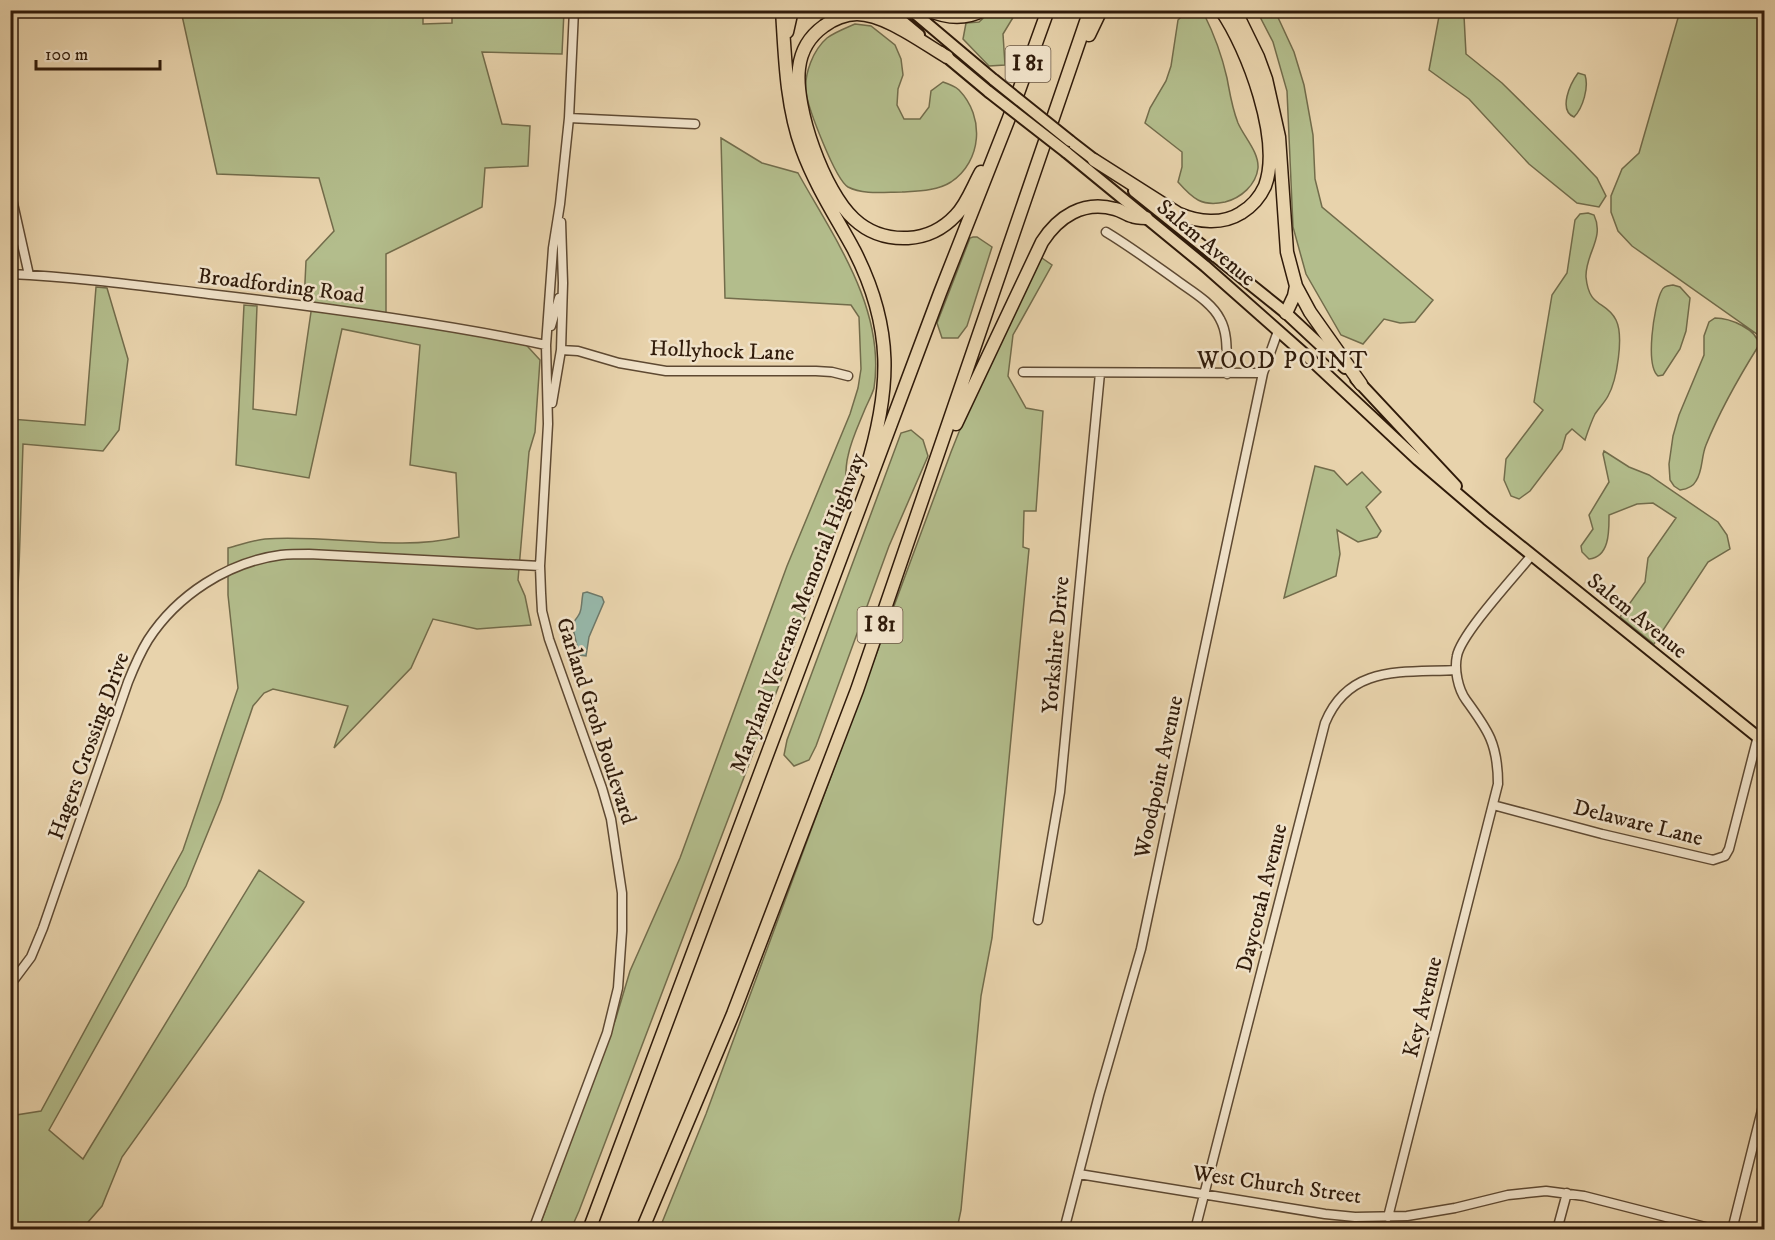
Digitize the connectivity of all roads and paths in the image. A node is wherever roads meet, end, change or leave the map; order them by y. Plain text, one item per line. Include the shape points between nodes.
1 (574, 10) edge
2 (782, 10) edge
3 (792, 10) edge
4 (889, 10) edge
5 (911, 10) edge
6 (928, 10) edge
7 (983, 10) edge
8 (1048, 10) edge
9 (1090, 10) edge
10 (1101, 10) edge
11 (1221, 10) edge
12 (1235, 10) edge
13 (784, 43) junction
14 (947, 57) junction
15 (1056, 111) junction
16 (569, 118) junction
17 (1009, 118) junction
18 (695, 124) dead end
19 (1094, 160) junction
20 (10, 190) edge
21 (560, 204) junction
22 (1146, 218) junction
23 (1106, 232) dead end
24 (10, 274) edge
25 (29, 275) junction
26 (563, 283) junction
27 (1296, 286) junction
28 (1286, 313) junction
29 (1278, 331) junction
30 (546, 345) junction
31 (561, 350) junction
32 (1023, 372) dead end
33 (1100, 373) junction
34 (1263, 373) junction
35 (1227, 374) junction
36 (848, 376) dead end
37 (1361, 384) junction
38 (554, 392) junction
39 (548, 424) junction
40 (927, 488) junction
41 (1487, 519) junction
42 (1531, 556) junction
43 (540, 566) junction
44 (834, 577) junction
45 (1456, 670) junction
46 (1762, 736) edge
47 (1493, 805) junction
48 (1038, 920) dead end
49 (10, 985) edge
50 (1764, 1102) edge
51 (680, 1140) junction
52 (1079, 1174) junction
53 (1204, 1193) junction
54 (1567, 1193) junction
55 (1388, 1217) junction
56 (534, 1230) edge
57 (589, 1230) edge
58 (642, 1230) edge
59 (651, 1230) edge
60 (1064, 1230) edge
61 (1195, 1230) edge
62 (1557, 1230) edge
63 (1717, 1230) edge
64 (1732, 1230) edge

1 - 16 street, Garland Groh Boulevard
2 - 13 highway
3 - 13 highway
4 - 14 main road, Salem Avenue
5 - 19 main road, Salem Avenue, bridge
6 - 7 highway via 956,17
8 - 17 highway, Maryland Veterans Memorial Highway / I 81
9 - 15 highway, I 81
10 - 15 highway
11 - 19 highway via 1248,62 1263,110 1269,162 1264,188 1257,200 1226,219 1191,219
12 - 27 highway via 1258,57 1274,108 1287,252
13 - 44 highway via 790,103 802,148 866,276 876,303 884,354 885,378 878,425
14 - 17 highway via 886,22 857,14 832,21 806,46 799,80 807,125 832,189 853,218 889,237 919,237 947,224 967,198
14 - 22 main road, Salem Avenue, bridge
15 - 40 highway, I 81
16 - 18 street
16 - 21 street, Garland Groh Boulevard
17 - 44 highway, Maryland Veterans Memorial Highway / I 81
19 - 28 main road, Salem Avenue
20 - 25 street
21 - 26 street, Garland Groh Boulevard
21 - 30 street, Garland Groh Boulevard
22 - 29 main road, Salem Avenue
22 - 40 highway via 1115,209 1088,207 1057,222 1042,242
23 - 35 street via 1216,312 1226,335
24 - 25 street, Broadfording Road
25 - 30 street, Broadfording Road via 292,304
26 - 30 street
26 - 31 street, Garland Groh Boulevard
27 - 28 highway
27 - 37 highway
28 - 29 main road
28 - 37 main road, Salem Avenue
29 - 34 street, Woodpoint Avenue
29 - 41 main road, Salem Avenue
30 - 38 street
30 - 39 street, Garland Groh Boulevard
31 - 36 street, Hollyhock Lane via 666,371 816,371
31 - 38 street, Garland Groh Boulevard
32 - 33 street
33 - 35 street
33 - 48 street, Yorkshire Drive via 1060,792
34 - 35 street
34 - 52 street, Woodpoint Avenue via 1141,949
37 - 41 main road, Salem Avenue
38 - 39 street, Garland Groh Boulevard
39 - 43 street, Garland Groh Boulevard
40 - 51 highway, I 81 via 811,814
41 - 42 main road, Salem Avenue
42 - 45 street via 1461,644
42 - 46 main road, Salem Avenue
43 - 49 street, Hagers Crossing Drive via 282,555 227,571 182,601 148,639 137,660 43,928 31,957
43 - 56 street, Garland Groh Boulevard via 542,611 549,639 611,819 622,892 622,940 618,988 607,1033
44 - 57 highway, Maryland Veterans Memorial Highway / I 81
45 - 47 street, Key Avenue via 1464,697 1484,724 1496,754 1498,784
45 - 53 street, Daycotah Avenue via 1370,677 1347,690 1331,710
46 - 47 street, Delaware Lane via 1730,849 1713,860
47 - 55 street, Key Avenue
50 - 64 street
51 - 58 highway, I 81
51 - 59 highway
52 - 53 street, West Church Street
52 - 60 street, Woodpoint Avenue
53 - 55 street, West Church Street via 1325,1214
53 - 61 street, Daycotah Avenue
54 - 55 street, West Church Street via 1528,1192
54 - 62 street
54 - 63 street, West Church Street

